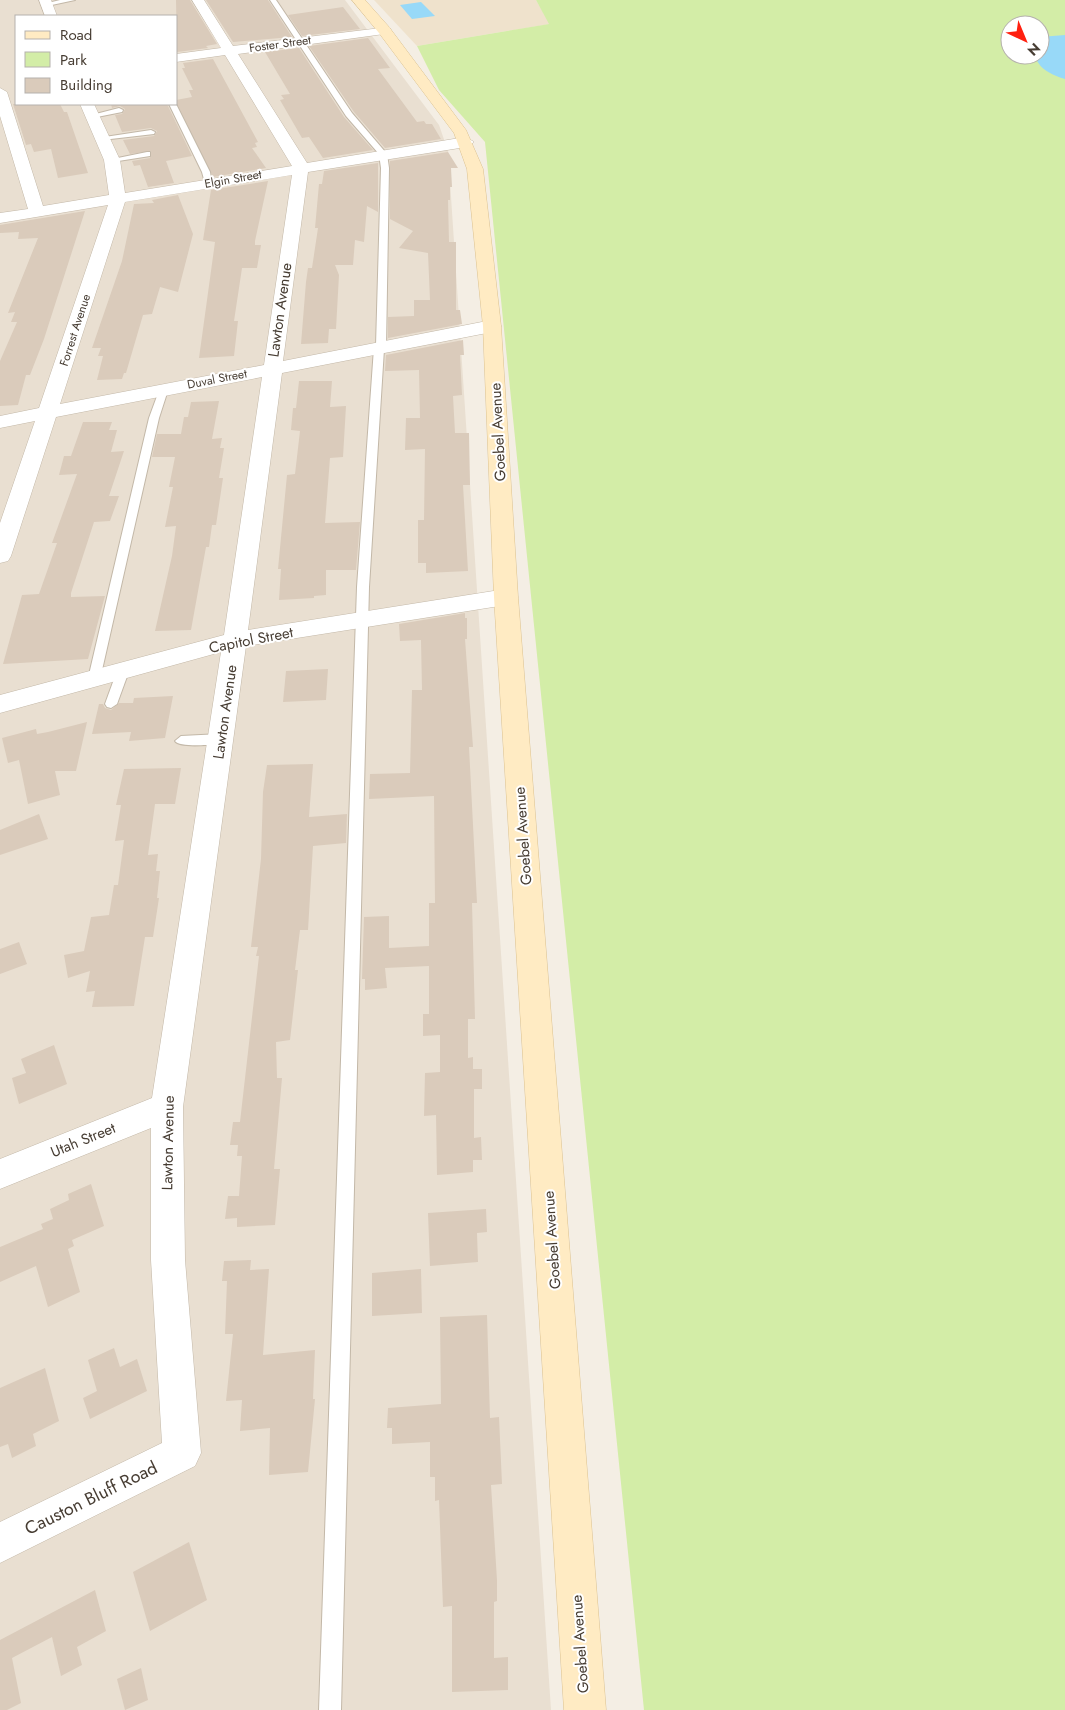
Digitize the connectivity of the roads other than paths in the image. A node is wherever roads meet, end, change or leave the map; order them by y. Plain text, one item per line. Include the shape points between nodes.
1 (72, 0) edge
2 (198, 0) edge
3 (273, 0) edge
4 (359, 0) edge
5 (363, 0) edge
6 (48, 7) edge
7 (384, 30) junction
8 (302, 41) junction
9 (227, 51) junction
10 (178, 58) edge
11 (3, 84) edge
12 (172, 105) edge
13 (89, 110) edge
14 (119, 110) dead end
15 (151, 132) dead end
16 (102, 138) junction
17 (466, 142) junction
18 (147, 154) dead end
19 (383, 154) junction
20 (112, 160) junction
21 (301, 168) junction
22 (209, 183) junction
23 (118, 198) junction
24 (37, 212) junction
25 (0, 218) edge
26 (492, 326) junction
27 (380, 348) junction
28 (271, 369) junction
29 (163, 390) junction
30 (48, 412) junction
31 (0, 422) edge
32 (0, 556) edge
33 (506, 597) junction
34 (362, 620) junction
35 (235, 640) junction
36 (123, 671) junction
37 (94, 679) junction
38 (0, 704) edge
39 (111, 704) dead end
40 (221, 739) junction
41 (181, 741) dead end
42 (166, 1107) junction
43 (0, 1174) edge
44 (182, 1453) joint
45 (0, 1544) edge
46 (330, 1710) edge
47 (585, 1710) edge

1 - 6 lane
2 - 9 street
3 - 8 lane
4 - 5 lane
4 - 7 street, Goebel Avenue
7 - 8 street, Foster Street
7 - 17 street, Goebel Avenue
8 - 9 street, Foster Street
8 - 19 lane via 349,114
9 - 10 street, Foster Street
9 - 21 street
11 - 24 street
12 - 22 lane
13 - 14 lane
13 - 16 street, Forrest Avenue
15 - 16 lane
16 - 20 street, Forrest Avenue
17 - 19 street, Elgin Street
17 - 26 street, Goebel Avenue via 475,169
18 - 20 lane
19 - 21 street, Elgin Street
19 - 27 lane
20 - 23 street, Forrest Avenue
21 - 22 street, Elgin Street
21 - 28 street, Lawton Avenue
22 - 23 street, Elgin Street
23 - 24 street, Elgin Street
23 - 30 street, Forrest Avenue
24 - 25 street, Elgin Street
26 - 27 street, Duval Street
26 - 33 street, Goebel Avenue
27 - 28 street, Duval Street
27 - 34 lane via 370,452
28 - 29 street, Duval Street
28 - 35 street, Lawton Avenue
29 - 30 street, Duval Street
29 - 37 lane
30 - 31 street, Duval Street
30 - 32 street, Forrest Avenue
33 - 34 street, Capitol Street
33 - 47 street, Goebel Avenue
34 - 35 street, Capitol Street
34 - 46 lane
35 - 36 street, Capitol Street
35 - 40 street, Lawton Avenue
36 - 37 street, Capitol Street
36 - 39 lane
37 - 38 street, Capitol Street
40 - 41 lane
40 - 42 street, Lawton Avenue
42 - 43 street, Utah Street
42 - 44 street, Lawton Avenue via 168,1260
44 - 45 street, Causton Bluff Road

